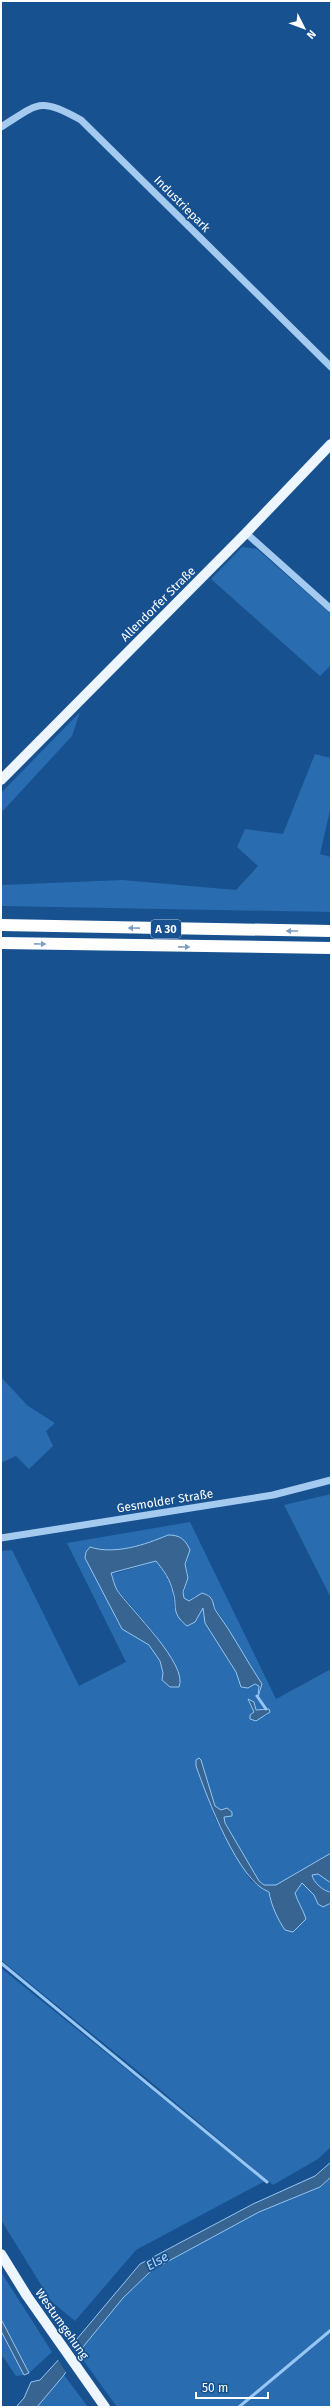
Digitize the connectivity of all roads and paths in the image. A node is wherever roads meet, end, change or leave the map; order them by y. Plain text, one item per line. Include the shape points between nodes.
1 (1, 127) edge
2 (331, 366) edge
3 (331, 444) edge
4 (246, 533) junction
5 (331, 609) edge
6 (1, 780) edge
7 (1, 925) edge
8 (331, 931) edge
9 (1, 943) edge
10 (331, 948) edge
11 (331, 1480) edge
12 (1, 1538) edge
13 (1, 2254) edge
14 (105, 2407) edge

1 - 2 street, Industriepark via 37,105 58,107 81,120
3 - 4 main road, Allendorfer Straße
4 - 5 street
4 - 6 main road, Allendorfer Straße
8 -> 7 highway, A 30
9 -> 10 highway, A 30
11 - 12 street, Gesmolder Straße via 273,1495
13 - 14 main road, Westumgehung via 54,2336

